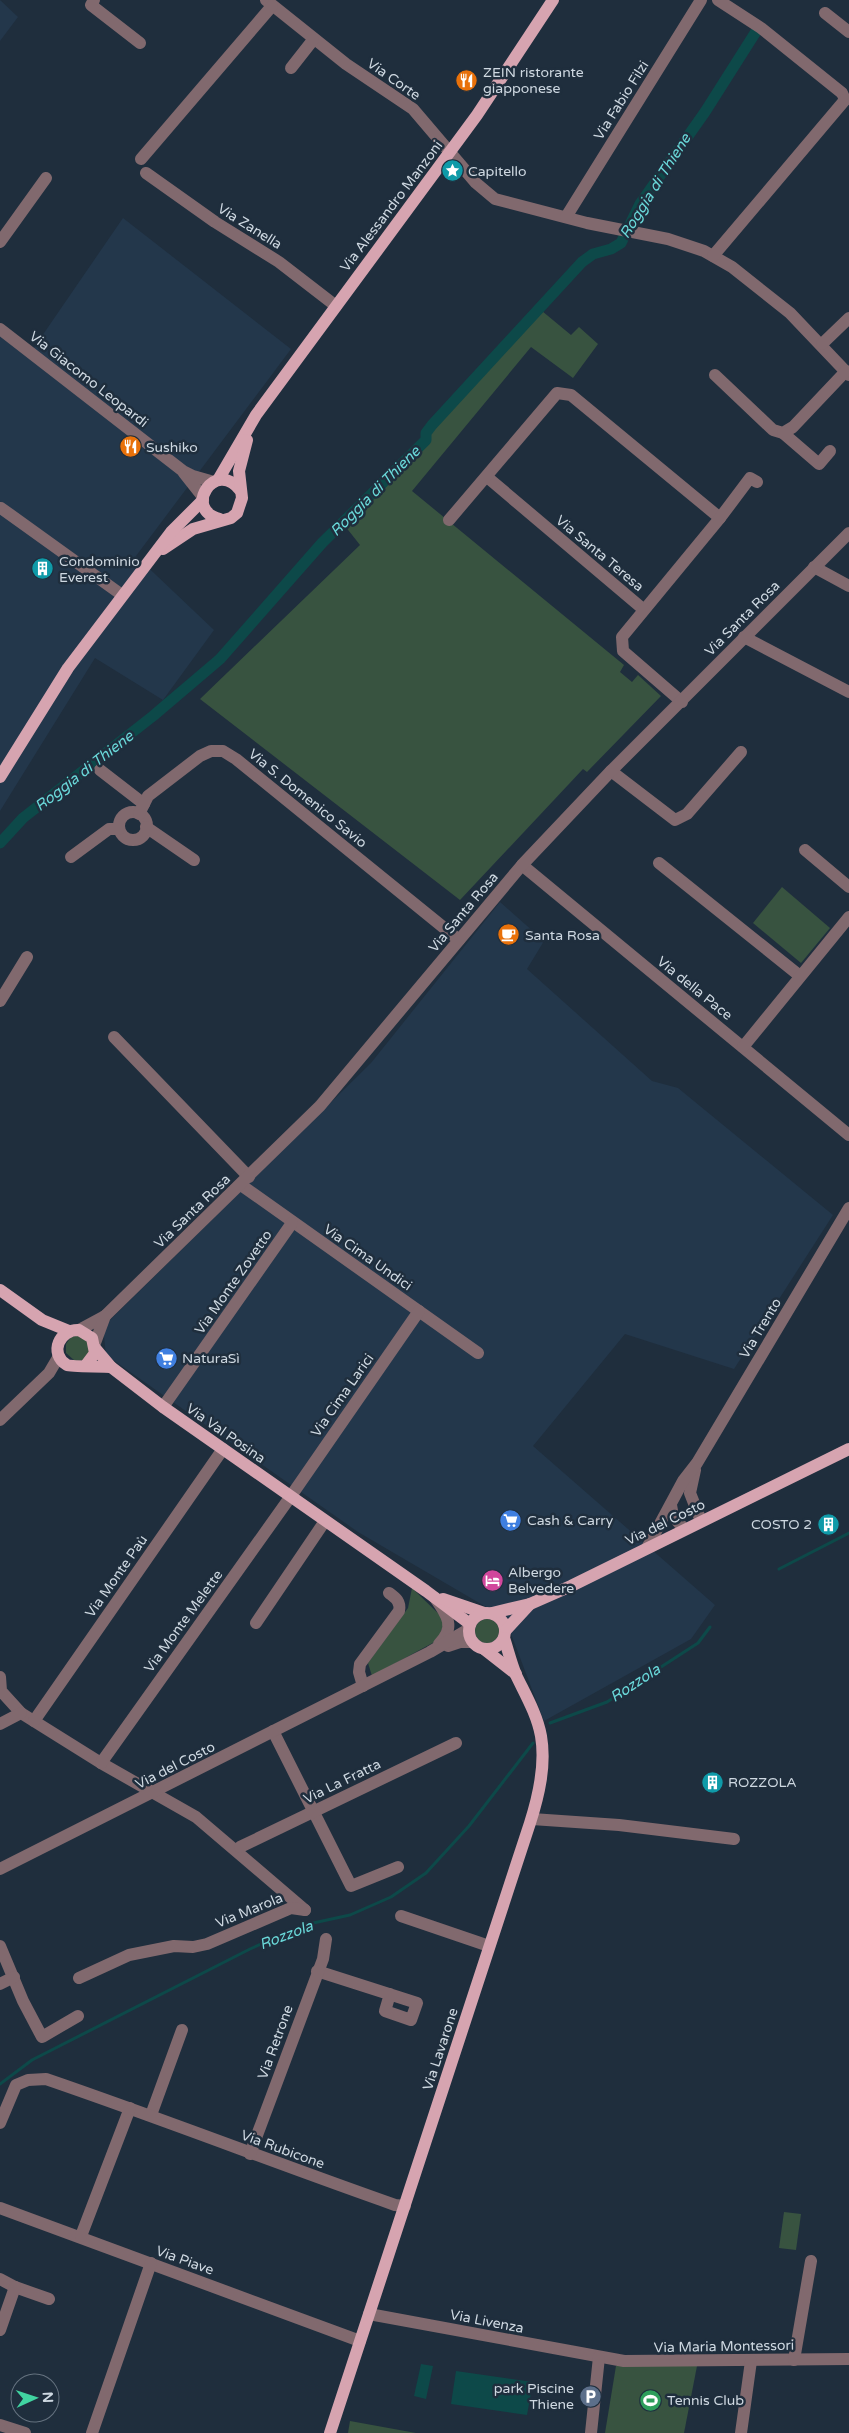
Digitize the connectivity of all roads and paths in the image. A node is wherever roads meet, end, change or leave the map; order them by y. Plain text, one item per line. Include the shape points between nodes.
1 (94, 0) edge
2 (553, 0) edge
3 (701, 0) edge
4 (718, 0) edge
5 (269, 3) edge
6 (825, 12) dead end
7 (849, 32) edge
8 (314, 40) junction
9 (140, 43) dead end
10 (291, 68) dead end
11 (848, 100) edge
12 (450, 152) junction
13 (141, 159) dead end
14 (146, 173) dead end
15 (46, 178) dead end
16 (566, 217) junction
17 (0, 242) edge
18 (713, 256) junction
19 (336, 306) junction
20 (849, 318) edge
21 (0, 329) edge
22 (822, 344) junction
23 (847, 373) edge
24 (715, 375) dead end
25 (249, 427) junction
26 (783, 434) junction
27 (830, 451) dead end
28 (182, 471) junction
29 (487, 477) junction
30 (216, 481) junction
31 (757, 482) dead end
32 (240, 490) junction
33 (203, 498) junction
34 (1, 508) edge
35 (720, 518) junction
36 (220, 519) junction
37 (449, 520) dead end
38 (849, 533) edge
39 (152, 556) junction
40 (814, 567) junction
41 (849, 586) edge
42 (122, 595) junction
43 (643, 609) junction
44 (744, 637) junction
45 (849, 692) edge
46 (682, 702) junction
47 (741, 752) dead end
48 (100, 770) dead end
49 (611, 771) junction
50 (2, 773) edge
51 (141, 809) junction
52 (146, 827) junction
53 (119, 829) junction
54 (804, 850) dead end
55 (71, 858) dead end
56 (194, 860) dead end
57 (659, 863) dead end
58 (522, 865) junction
59 (849, 886) edge
60 (847, 923) edge
61 (459, 940) junction
62 (27, 957) dead end
63 (800, 976) junction
64 (0, 1001) edge
65 (114, 1037) dead end
66 (743, 1047) junction
67 (849, 1135) edge
68 (245, 1181) junction
69 (849, 1208) edge
70 (292, 1223) junction
71 (0, 1290) edge
72 (419, 1312) junction
73 (105, 1316) junction
74 (42, 1320) junction
75 (74, 1330) junction
76 (59, 1342) junction
77 (95, 1345) junction
78 (478, 1353) dead end
79 (59, 1356) junction
80 (86, 1365) junction
81 (71, 1366) junction
82 (111, 1367) junction
83 (49, 1373) junction
84 (163, 1407) junction
85 (0, 1419) edge
86 (223, 1449) junction
87 (849, 1449) edge
88 (697, 1463) junction
89 (291, 1496) junction
90 (671, 1505) junction
91 (325, 1520) junction
92 (701, 1521) junction
93 (684, 1529) junction
94 (647, 1548) junction
95 (389, 1593) dead end
96 (434, 1596) junction
97 (530, 1604) junction
98 (488, 1613) junction
99 (256, 1623) dead end
100 (470, 1627) junction
101 (505, 1634) junction
102 (479, 1646) junction
103 (434, 1650) junction
104 (516, 1674) junction
105 (0, 1677) edge
106 (363, 1686) junction
107 (21, 1713) junction
108 (34, 1721) junction
109 (0, 1724) edge
110 (273, 1731) junction
111 (456, 1743) dead end
112 (101, 1763) junction
113 (153, 1793) junction
114 (314, 1812) junction
115 (532, 1819) junction
116 (734, 1839) dead end
117 (240, 1847) dead end
118 (398, 1867) dead end
119 (0, 1870) edge
120 (401, 1916) dead end
121 (326, 1939) dead end
122 (0, 1946) edge
123 (489, 1946) junction
124 (317, 1972) junction
125 (14, 1977) junction
126 (79, 1978) dead end
127 (0, 1984) edge
128 (390, 1994) dead end
129 (78, 2016) dead end
130 (182, 2030) dead end
131 (130, 2108) junction
132 (151, 2115) junction
133 (0, 2124) edge
134 (250, 2154) junction
135 (405, 2206) junction
136 (0, 2208) edge
137 (81, 2236) junction
138 (811, 2261) dead end
139 (151, 2263) junction
140 (0, 2279) edge
141 (15, 2287) junction
142 (49, 2299) dead end
143 (370, 2314) junction
144 (0, 2330) edge
145 (360, 2341) junction
146 (599, 2357) junction
147 (849, 2359) edge
148 (794, 2360) junction
149 (751, 2361) junction
150 (0, 2425) edge
151 (25, 2433) edge
152 (92, 2433) edge
153 (330, 2433) edge
154 (591, 2433) edge
155 (741, 2433) edge

1 - 9 street via 91,5
2 - 12 main road, Via Alessandro Manzoni
3 - 16 street, Via Fabio Filzi
4 - 11 street via 762,28
5 - 8 street, Via Corte
5 - 13 street
6 - 7 street
8 - 10 street
8 - 12 street, Via Corte via 413,108
11 - 18 street
12 - 16 street, Via Corte via 476,183 495,199
12 - 19 main road, Via Alessandro Manzoni
14 - 19 street, Via Zanella via 278,262
15 - 17 street
16 - 18 street, Via Corte via 668,239
18 - 22 street, Via Corte via 790,313
19 - 25 main road, Via Alessandro Manzoni via 284,374
20 - 22 street
21 - 28 street, Via Giacomo Leopardi
22 - 23 street, Via Corte
23 - 26 street
24 - 26 street via 772,430
25 - 30 main road, Via Alessandro Manzoni
25 - 32 main road, Via Alessandro Manzoni via 240,464
26 - 27 street via 818,464
28 - 30 street, Via Giacomo Leopardi
28 - 33 street, Via Giacomo Leopardi
29 - 35 street via 557,393 566,393
29 - 37 street
29 - 43 street, Via Santa Teresa
30 - 32 main road via 232,482
30 - 33 main road, Via Alessandro Manzoni via 205,490
31 - 35 street via 750,478
32 - 36 main road, Via Alessandro Manzoni via 240,510 231,518
33 - 36 main road via 208,514
33 - 39 main road, Via Alessandro Manzoni
34 - 42 street
35 - 43 street
36 - 39 main road, Via Alessandro Manzoni via 193,529
38 - 40 street, Via Santa Rosa
39 - 42 main road, Via Alessandro Manzoni
40 - 41 street
40 - 44 street, Via Santa Rosa
42 - 50 main road, Via Alessandro Manzoni via 68,668
43 - 46 street, Via Santa Teresa via 622,637 623,651
44 - 45 street
44 - 46 street, Via Santa Rosa
46 - 49 street, Via Santa Rosa
47 - 49 street via 687,814 674,820
48 - 51 street
49 - 58 street, Via Santa Rosa
51 - 52 street
51 - 53 street via 123,816
51 - 61 street, Via S. Domenico Savio via 148,796 200,756 211,751 223,751
52 - 53 street via 140,838 132,840
52 - 56 street
53 - 55 street via 109,829
54 - 59 street
57 - 63 street
58 - 61 street, Via Santa Rosa
58 - 66 street, Via della Pace
60 - 63 street
61 - 68 street, Via Santa Rosa via 320,1106
62 - 64 street
63 - 66 street
65 - 68 street, Via Cima Undici
66 - 67 street, Via della Pace
68 - 70 street, Via Cima Undici
68 - 73 street, Via Santa Rosa
69 - 88 street, Via Trento
70 - 72 street, Via Cima Undici
70 - 84 street, Via Monte Zovetto
71 - 74 main road, Via Val Posina
72 - 78 street, Via Cima Undici
72 - 89 street, Via Cima Larici
73 - 75 street, Via Santa Rosa
73 - 77 street, Via Santa Rosa
74 - 75 main road, Via Val Posina
74 - 76 main road, Via Val Posina
75 - 76 main road
75 - 77 main road, Via Val Posina via 89,1334
76 - 79 main road
77 - 80 main road via 93,1358
77 - 82 main road, Via Val Posina
79 - 81 main road
79 - 83 street
80 - 81 main road
80 - 82 main road
81 - 83 street
82 - 84 main road, Via Val Posina
83 - 85 street
84 - 86 main road, Via Val Posina
86 - 89 main road, Via Val Posina
86 - 108 street, Via Monte Paù
87 - 92 main road, Via del Costo
88 - 90 street, Via Trento
88 - 92 street, Via Trento via 690,1493
89 - 91 main road, Via Val Posina
89 - 112 street, Via Monte Melette
90 - 93 street via 673,1516
90 - 94 street, Via Trento
91 - 96 main road, Via Val Posina
91 - 99 street
92 - 93 main road, Via del Costo
93 - 94 main road, Via del Costo
94 - 97 main road, Via del Costo
95 - 106 street via 397,1600 399,1611 360,1664
96 - 98 main road, Via Val Posina
96 - 100 main road, Via Val Posina
96 - 103 street via 449,1624 448,1635
97 - 98 main road, Via del Costo
97 - 101 main road
98 - 100 main road via 476,1616
98 - 101 main road via 502,1619
100 - 102 main road
100 - 103 street, Via del Costo
101 - 102 main road via 496,1647
101 - 104 main road, Via Lavarone
102 - 103 street, Via del Costo via 460,1642
102 - 104 main road, Via Lavarone
103 - 106 street, Via del Costo
104 - 115 main road, Via Lavarone via 541,1734 541,1780
105 - 107 street via 1,1691
106 - 110 street, Via del Costo
107 - 108 street
107 - 109 street
108 - 112 street
110 - 113 street, Via del Costo
110 - 114 street
111 - 114 street, Via La Fratta
112 - 113 street
113 - 119 street, Via del Costo
113 - 126 street, Via Marola via 196,1817 305,1910 291,1908 207,1944 174,1946 129,1955
114 - 117 street, Via La Fratta
114 - 118 street via 351,1886
115 - 116 street via 619,1825
115 - 123 main road, Via Lavarone
120 - 123 street
121 - 124 street, Via Retrone
122 - 125 street
123 - 135 main road, Via Lavarone
124 - 128 street
124 - 134 street, Via Retrone
125 - 127 street
125 - 129 street via 42,2038
130 - 132 street
131 - 132 street, Via Rubicone
131 - 133 street, Via Rubicone via 46,2079 28,2080 16,2084
131 - 137 street
132 - 134 street, Via Rubicone
134 - 135 street, Via Rubicone via 395,2206
135 - 143 main road, Via Lavarone
136 - 137 street, Via Piave
137 - 139 street, Via Piave
138 - 148 street
139 - 145 street, Via Piave
139 - 152 street
140 - 141 street
141 - 142 street
141 - 144 street
143 - 145 main road, Via Lavarone
143 - 146 street, Via Livenza
145 - 153 main road, Via Lavarone
146 - 149 street, Via Maria Montessori via 624,2361
146 - 154 street
147 - 148 street, Via Maria Montessori
148 - 149 street, Via Maria Montessori
149 - 155 street
150 - 151 street

